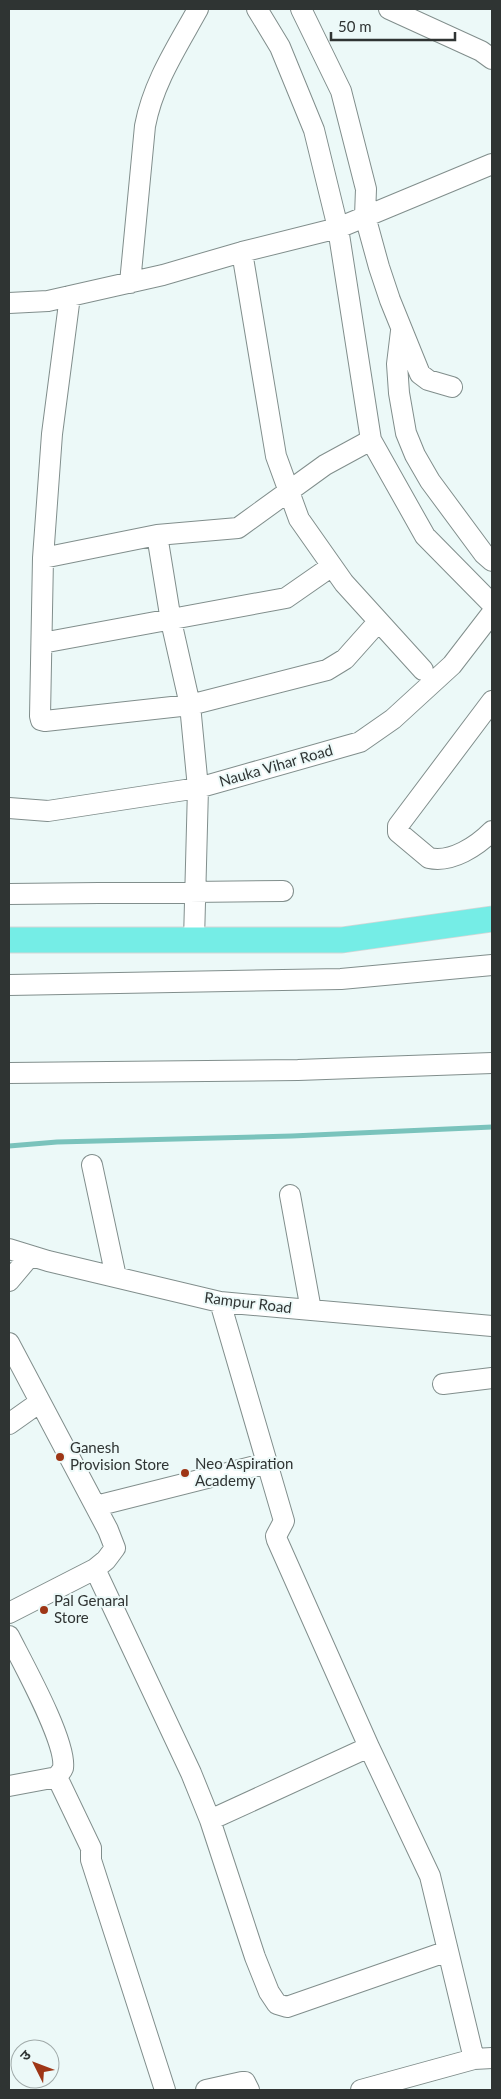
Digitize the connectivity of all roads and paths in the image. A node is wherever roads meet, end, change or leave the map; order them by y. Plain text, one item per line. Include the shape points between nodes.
1 (198, 9) edge
2 (257, 9) edge
3 (300, 9) edge
4 (389, 9) edge
5 (492, 59) edge
6 (492, 164) edge
7 (365, 216) junction
8 (338, 228) junction
9 (242, 252) junction
10 (130, 283) junction
11 (70, 296) junction
12 (9, 304) edge
13 (401, 329) junction
14 (452, 387) dead end
15 (370, 440) junction
16 (288, 490) junction
17 (157, 535) junction
18 (43, 558) junction
19 (492, 561) edge
20 (332, 566) junction
21 (492, 604) edge
22 (492, 613) edge
23 (171, 621) junction
24 (378, 622) junction
25 (42, 643) junction
26 (423, 670) dead end
27 (492, 701) edge
28 (190, 704) junction
29 (198, 788) junction
30 (9, 808) edge
31 (492, 831) edge
32 (283, 891) dead end
33 (196, 892) junction
34 (9, 894) edge
35 (492, 919) edge
36 (9, 940) edge
37 (194, 940) junction
38 (492, 965) edge
39 (9, 985) edge
40 (492, 1063) edge
41 (9, 1072) edge
42 (92, 1165) dead end
43 (290, 1195) dead end
44 (9, 1249) edge
45 (30, 1256) junction
46 (116, 1277) junction
47 (9, 1281) edge
48 (220, 1302) junction
49 (311, 1310) junction
50 (492, 1326) edge
51 (9, 1343) edge
52 (492, 1378) edge
53 (443, 1384) dead end
54 (40, 1402) junction
55 (9, 1424) edge
56 (267, 1463) junction
57 (96, 1506) junction
58 (95, 1569) junction
59 (9, 1613) edge
60 (9, 1636) edge
61 (369, 1747) junction
62 (57, 1777) junction
63 (9, 1786) edge
64 (210, 1820) junction
65 (448, 1951) junction
66 (483, 2058) edge
67 (165, 2090) edge
68 (206, 2090) edge
69 (249, 2090) edge
70 (361, 2090) edge

1 - 10 street via 157,82 144,126
2 - 8 street via 280,47 314,130
3 - 7 street via 341,91 366,189
4 - 5 street
6 - 7 street
7 - 8 street
7 - 13 street
8 - 9 street
8 - 15 street
9 - 10 street
9 - 16 street via 276,456
10 - 11 street
11 - 12 street
11 - 18 street via 52,434
13 - 14 street via 420,374 428,380
13 - 19 street via 398,356 406,433 430,481
15 - 16 street
15 - 21 street via 426,536
16 - 17 street via 238,528
16 - 20 street via 299,519
17 - 18 street
17 - 23 street
18 - 25 street
20 - 23 street via 286,598
20 - 24 street
22 - 29 street, Nauka Vihar Road via 452,665 392,720 360,742
23 - 25 street
23 - 28 street
24 - 26 street
24 - 28 street via 345,659 327,670
25 - 28 street via 41,720
27 - 31 street via 398,826 398,832 429,858 444,859 473,848
28 - 29 street
29 - 30 street, Nauka Vihar Road via 48,811
29 - 33 street
32 - 33 street
33 - 34 street
33 - 37 street
35 - 37 main road via 342,940
36 - 37 main road
38 - 39 street via 341,979
40 - 41 street via 298,1070
42 - 46 street
43 - 49 street
44 - 45 street, Rampur Road
45 - 46 street, Rampur Road
45 - 47 street
46 - 48 street, Rampur Road
48 - 49 street, Rampur Road
48 - 56 street
49 - 50 street, Rampur Road
51 - 54 street
52 - 53 street
54 - 55 street
54 - 57 street
56 - 57 street
56 - 61 street via 284,1521 276,1540
57 - 58 street via 115,1548
58 - 59 street
58 - 64 street
60 - 62 street via 49,1717 62,1756 62,1769
61 - 64 street
61 - 65 street via 430,1876
62 - 63 street
62 - 67 street via 91,1848 91,1860
64 - 65 street via 255,1957 277,2004 287,2007
65 - 66 street
66 - 70 street
68 - 69 street via 242,2082

